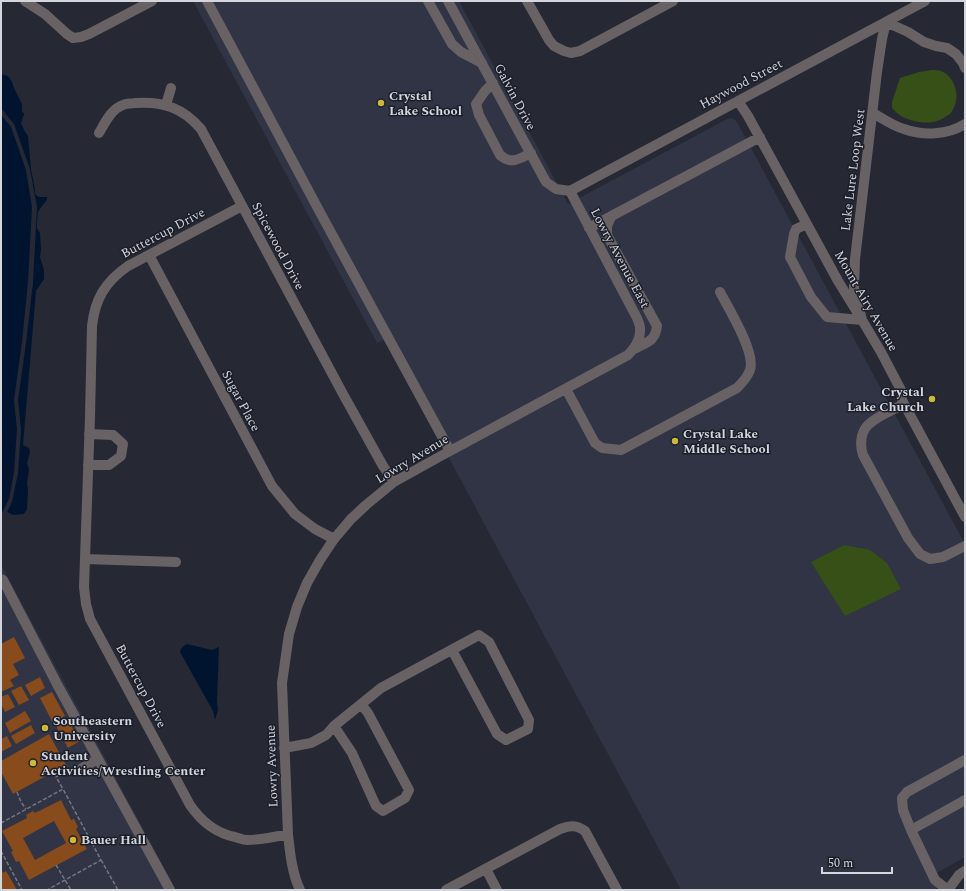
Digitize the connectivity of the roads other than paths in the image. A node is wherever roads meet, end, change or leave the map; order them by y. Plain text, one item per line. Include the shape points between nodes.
1 (25, 1) edge
2 (152, 1) edge
3 (207, 1) edge
4 (428, 1) edge
5 (448, 1) edge
6 (527, 1) edge
7 (673, 1) edge
8 (925, 1) edge
9 (886, 22) junction
10 (482, 63) junction
11 (965, 68) edge
12 (493, 83) junction
13 (171, 88) dead end
14 (738, 101) junction
15 (166, 105) junction
16 (873, 113) junction
17 (965, 124) edge
18 (99, 133) dead end
19 (760, 137) junction
20 (531, 153) junction
21 (570, 191) junction
22 (242, 206) junction
23 (611, 216) junction
24 (807, 224) junction
25 (590, 228) junction
26 (149, 255) junction
27 (720, 292) dead end
28 (862, 320) junction
29 (636, 344) junction
30 (566, 389) junction
31 (904, 404) junction
32 (89, 434) junction
33 (450, 451) junction
34 (88, 465) junction
35 (394, 482) junction
36 (965, 517) edge
37 (334, 539) junction
38 (965, 546) edge
39 (85, 559) junction
40 (176, 562) dead end
41 (1, 579) edge
42 (452, 650) junction
43 (361, 704) junction
44 (334, 726) junction
45 (284, 748) junction
46 (98, 759) junction
47 (965, 760) edge
48 (82, 768) dead end
49 (965, 800) edge
50 (911, 830) junction
51 (288, 834) junction
52 (486, 869) junction
53 (965, 871) edge
54 (162, 877) junction
55 (162, 890) edge
56 (170, 890) edge
57 (300, 890) edge
58 (446, 890) edge
59 (497, 890) edge
60 (618, 890) edge
61 (948, 890) edge

1 - 2 street via 73,38 89,34
3 - 33 street
4 - 10 street via 452,44
5 - 10 street, Galvin Drive
6 - 7 street via 554,46 571,53 580,51
8 - 9 street, Haywood Street
9 - 11 street via 924,42 947,48 956,54
9 - 14 street, Haywood Street
9 - 16 street, Lake Lure Loop West
10 - 12 street, Galvin Drive
12 - 20 street, Galvin Drive
12 - 20 street via 476,104 479,115 500,154 509,161
13 - 15 street
14 - 19 street, Mount Airy Avenue
14 - 21 street, Haywood Street
15 - 18 street, Spicewood Drive via 123,105 113,112
15 - 22 street, Spicewood Drive via 182,112 201,129
16 - 17 street via 904,130 922,133 942,133 958,129
16 - 28 street, Lake Lure Loop West via 854,288
19 - 23 street
19 - 24 street, Mount Airy Avenue
20 - 21 street, Galvin Drive via 546,182 556,189
21 - 25 street, Lowry Avenue East
22 - 26 street, Buttercup Drive
22 - 35 street, Spicewood Drive via 379,460
23 - 25 street
23 - 29 street, Lowry Avenue via 607,235 657,326 656,334 650,341
24 - 28 street, Mount Airy Avenue
24 - 28 street via 796,229 790,257 811,297 827,316
25 - 29 street, Lowry Avenue East via 637,318 640,328
26 - 32 street, Buttercup Drive via 117,274 105,287 93,313
26 - 37 street, Sugar Place via 272,486 295,514
27 - 30 street via 743,336 750,356 750,370 741,385 621,450 602,448 595,443
28 - 31 street, Mount Airy Avenue via 902,392
29 - 30 street, Lowry Avenue via 628,355
30 - 33 street, Lowry Avenue
31 - 36 street, Mount Airy Avenue
31 - 38 street via 867,426 862,436 863,455 908,538 920,554 930,559 943,557
32 - 34 street, Buttercup Drive
32 - 34 street via 113,435 124,444 121,456 109,465
33 - 35 street, Lowry Avenue
34 - 39 street, Buttercup Drive
35 - 37 street, Lowry Avenue via 351,519
37 - 45 street, Lowry Avenue via 306,583 289,634 282,683
39 - 40 street
39 - 51 street, Buttercup Drive via 84,587 90,619 198,816 227,836 245,840
41 - 46 street
42 - 42 street via 479,635 489,642 529,720 528,729 506,740 497,734
42 - 43 street via 381,688
43 - 44 street
43 - 44 street via 409,790 405,798 383,811 376,806 352,753
44 - 45 street via 326,735 312,743
45 - 51 street, Lowry Avenue
46 - 48 street
46 - 54 street
47 - 50 street via 907,792 902,798 903,810
49 - 50 street
50 - 61 street via 935,880
51 - 57 street, Lowry Avenue via 292,865
52 - 58 street
52 - 59 street
52 - 60 street via 560,828 577,826 585,831
53 - 61 street
54 - 55 street
54 - 56 street

